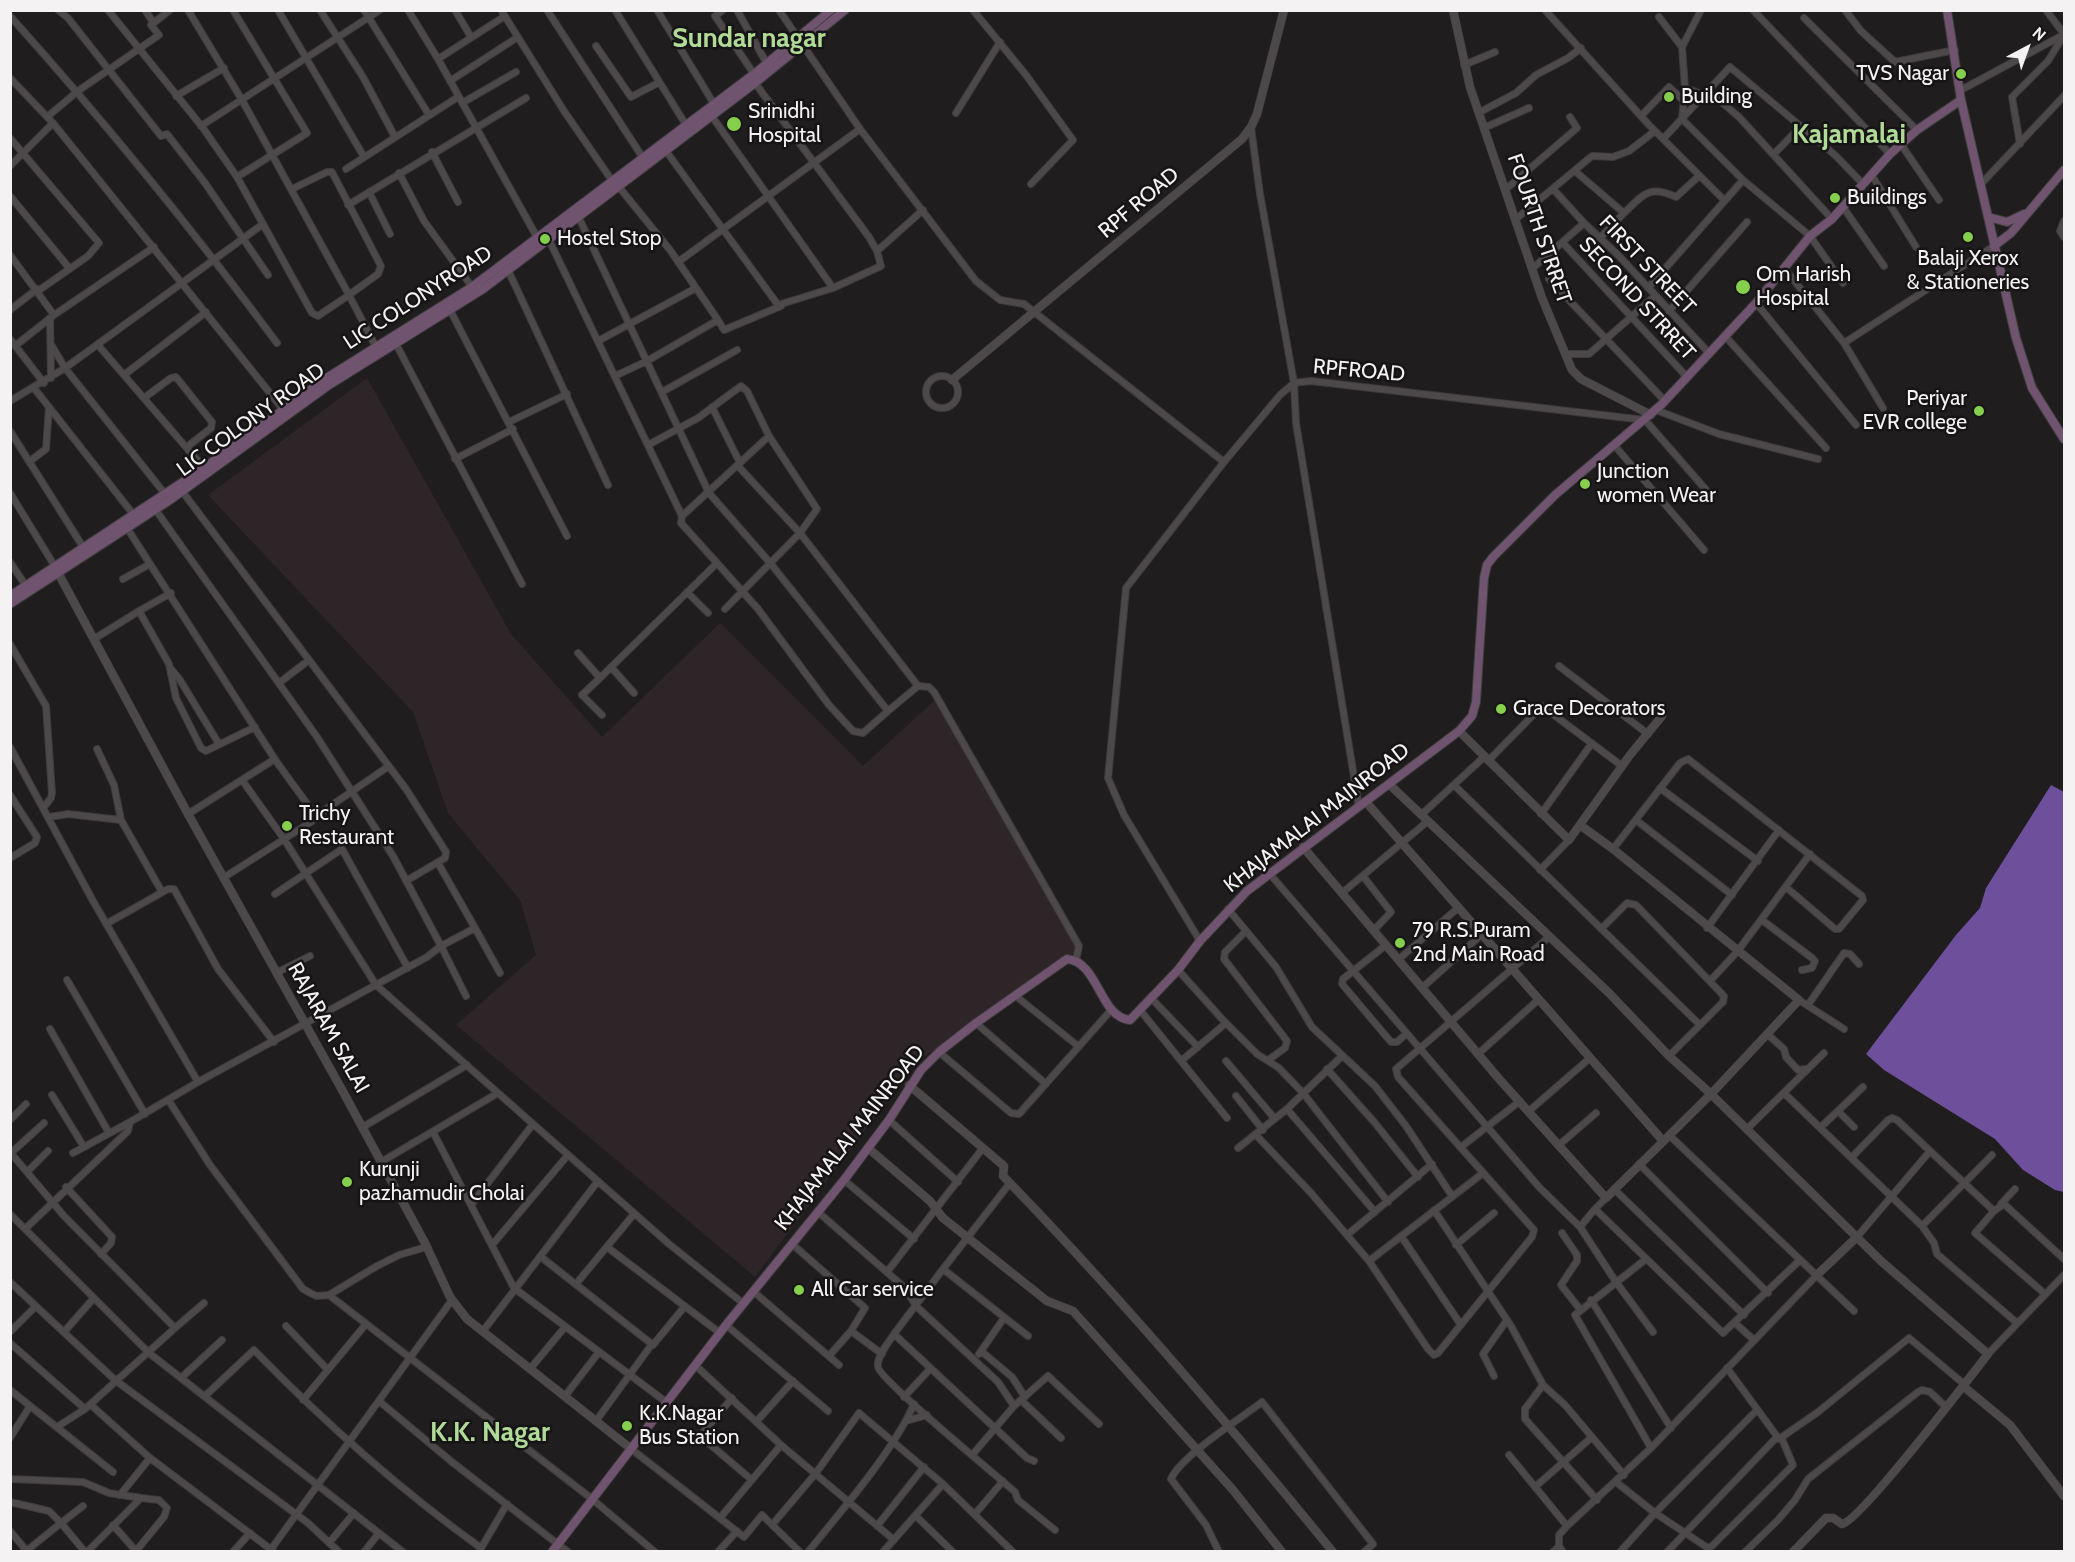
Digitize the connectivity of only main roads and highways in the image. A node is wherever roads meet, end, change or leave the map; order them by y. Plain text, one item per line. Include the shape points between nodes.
1 (845, 10) edge
2 (1947, 10) edge
3 (828, 11) edge
4 (800, 42) junction
5 (754, 79) junction
6 (1961, 95) junction
7 (659, 153) junction
8 (2064, 170) edge
9 (616, 184) junction
10 (2032, 208) junction
11 (1988, 217) junction
12 (539, 242) junction
13 (1994, 246) junction
14 (452, 306) junction
15 (378, 351) junction
16 (286, 412) junction
17 (2064, 439) edge
18 (174, 492) junction
19 (56, 568) junction
20 (28, 588) junction
21 (10, 596) edge
22 (10, 604) edge
23 (552, 1551) edge

1 - 4 main road, LIC COLONYROAD
2 - 6 main road
3 - 4 main road, LIC COLONYROAD
4 - 5 main road, LIC COLONYROAD
4 - 5 main road, LIC COLONYROAD via 767,64
5 - 7 main road, LIC COLONYROAD
5 - 7 main road, LIC COLONYROAD via 686,125
6 - 11 main road
6 - 23 main road, KHAJAMALAI MAINROAD via 1900,143 1832,219 1810,236 1756,303 1651,415 1555,495 1487,565 1476,702 1472,716 1459,730 1269,872 1228,909 1130,1020 1122,1019 1112,1009 1086,969 1076,960 1067,959 939,1052 909,1085 868,1148
7 - 9 main road, LIC COLONYROAD
7 - 9 main road, LIC COLONYROAD via 644,159
8 - 10 main road
9 - 12 main road, LIC COLONYROAD
9 - 12 main road, LIC COLONYROAD via 579,218 549,240
10 - 11 main road via 2007,222
10 - 13 main road
11 - 13 main road
12 - 14 main road, LIC COLONYROAD via 472,287
12 - 14 main road via 508,270
13 - 17 main road via 2032,388
14 - 15 main road, LIC COLONYROAD
14 - 15 main road via 396,344
15 - 16 main road, LIC COLONYROAD
16 - 18 main road, LIC COLONY ROAD
16 - 18 main road, LIC COLONYROAD
18 - 19 main road, LIC COLONYROAD via 133,514
18 - 19 main road, LIC COLONY ROAD via 126,528
19 - 20 main road, LIC COLONYROAD
20 - 21 main road, LIC COLONYROAD
20 - 22 main road

